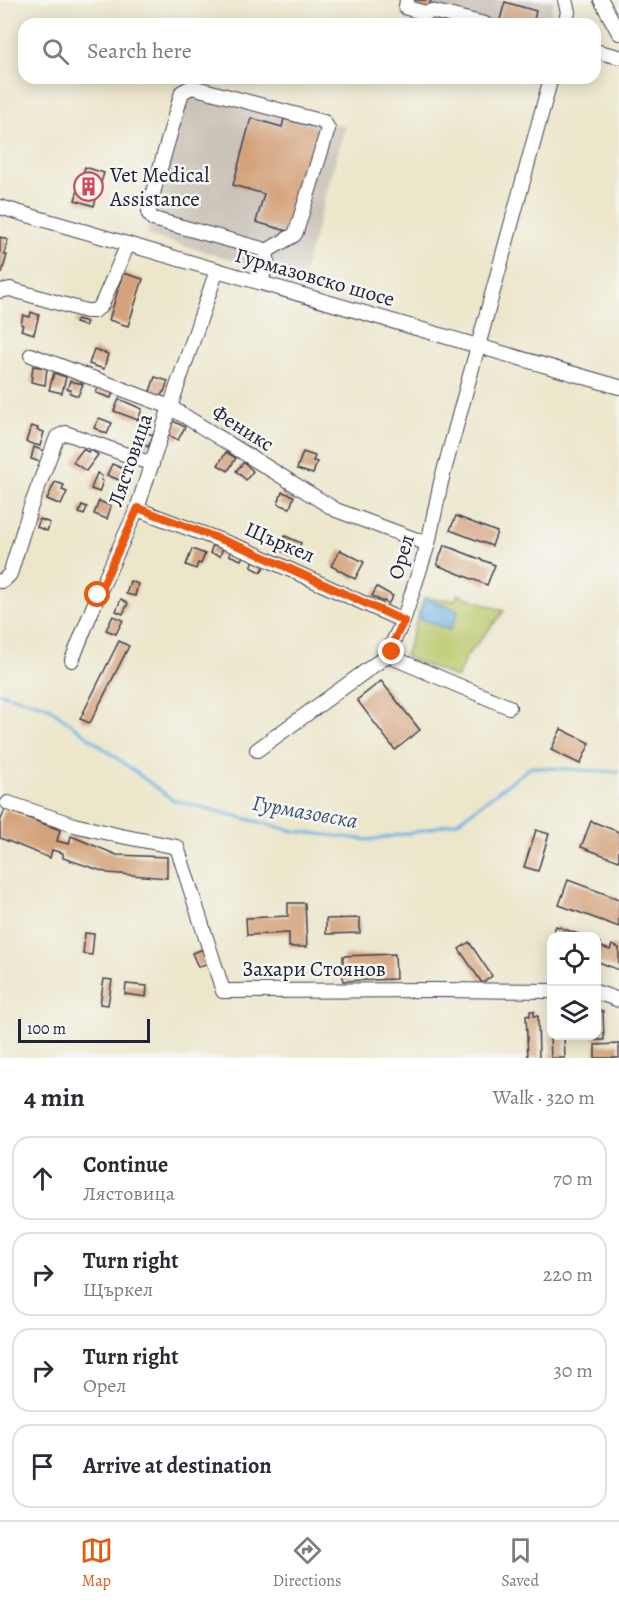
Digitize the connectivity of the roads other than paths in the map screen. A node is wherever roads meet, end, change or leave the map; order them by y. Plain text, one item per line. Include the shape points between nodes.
1 (407, 0) edge
2 (601, 0) edge
3 (569, 3) edge
4 (461, 18) edge
5 (566, 18) edge
6 (618, 27) edge
7 (601, 52) edge
8 (619, 57) edge
9 (549, 84) edge
10 (0, 207) edge
11 (128, 244) junction
12 (265, 252) junction
13 (216, 270) junction
14 (260, 283) junction
15 (0, 291) edge
16 (479, 346) junction
17 (31, 355) dead end
18 (619, 387) edge
19 (170, 407) junction
20 (152, 464) junction
21 (138, 508) junction
22 (428, 544) junction
23 (0, 581) edge
24 (404, 621) junction
25 (392, 652) junction
26 (72, 660) dead end
27 (509, 707) dead end
28 (257, 750) dead end
29 (8, 803) dead end
30 (547, 991) edge
31 (601, 993) edge
32 (619, 1000) edge

1 - 4 street via 407,8
2 - 6 street
3 - 5 street
7 - 8 street
9 - 16 street, Орел
10 - 11 street, Гурмазовско шосе
11 - 13 street, Гурмазовско шосе
11 - 15 street via 101,306 94,311 10,289
12 - 12 street via 153,219 149,214 182,92 188,88 327,125 296,232
12 - 14 street via 268,260
13 - 14 street, Гурмазовско шосе
13 - 19 street, Лястовица
14 - 16 street, Гурмазовско шосе
16 - 18 street, Гурмазовско шосе
16 - 22 street, Орел
17 - 19 street, Феникс
19 - 20 street, Лястовица
19 - 22 street, Феникс via 336,510
20 - 21 street, Лястовица
20 - 23 street via 66,433 57,437 10,574
21 - 24 street, Щъркел via 249,550
21 - 26 street, Лястовица
22 - 24 street, Орел
24 - 25 street, Орел
25 - 27 street via 396,659
25 - 28 street
29 - 30 street, Захари Стоянов via 74,825 177,847 224,991
31 - 32 street

